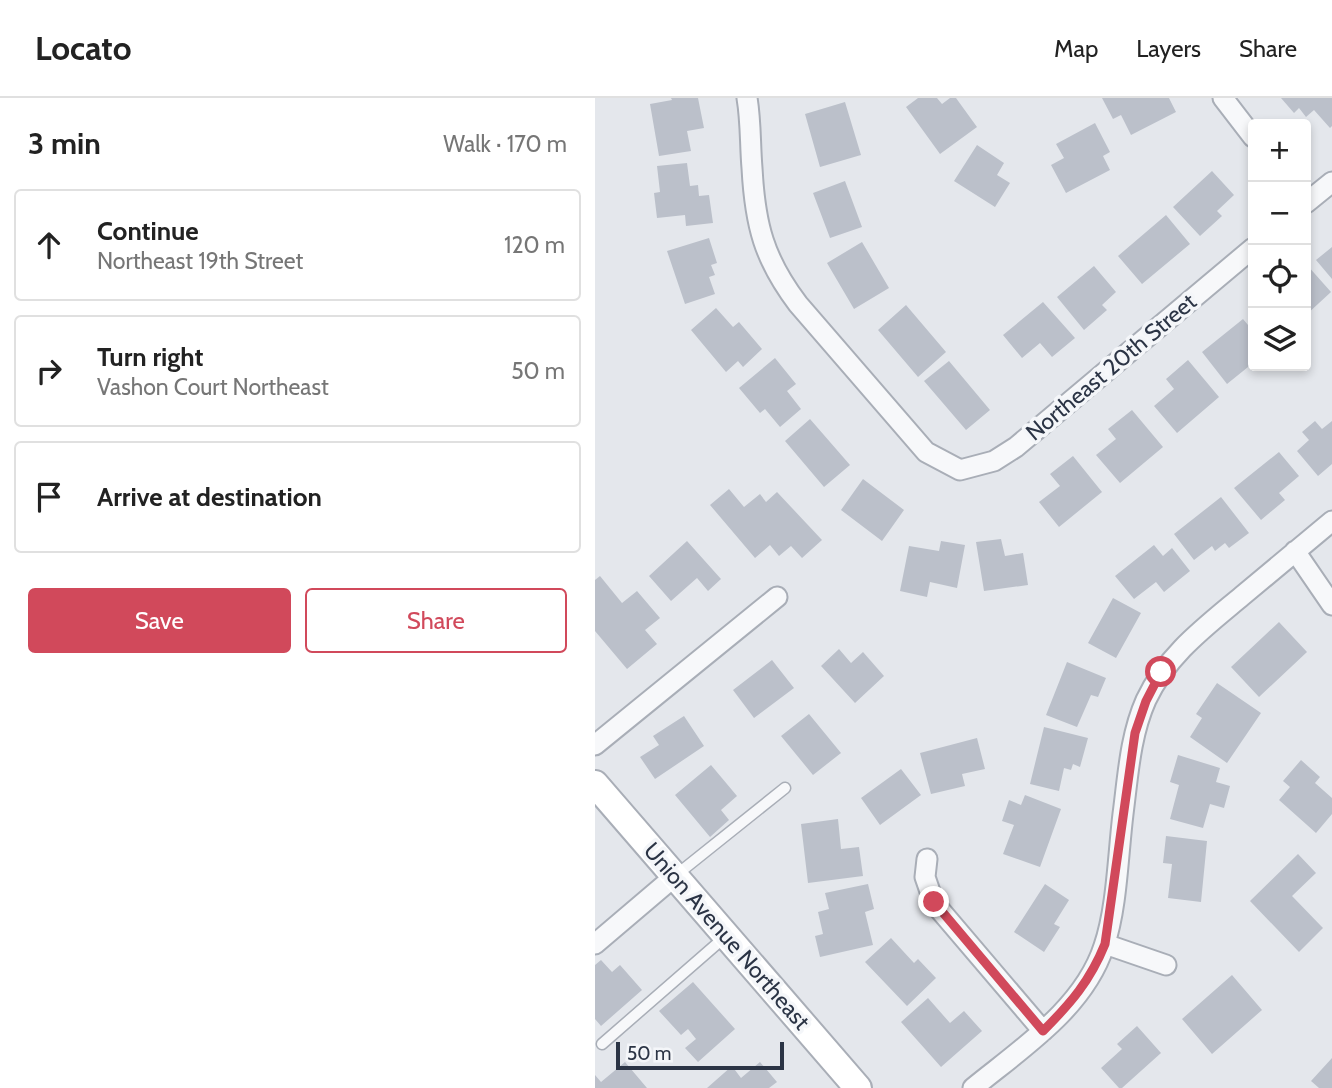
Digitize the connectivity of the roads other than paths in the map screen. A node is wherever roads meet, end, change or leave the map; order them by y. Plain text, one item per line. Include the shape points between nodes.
1 (747, 98) edge
2 (1223, 98) edge
3 (1248, 130) edge
4 (1332, 182) edge
5 (1311, 198) edge
6 (1248, 252) edge
7 (1332, 521) edge
8 (1295, 551) junction
9 (777, 597) dead end
10 (1332, 605) edge
11 (595, 746) edge
12 (595, 785) edge
13 (785, 788) dead end
14 (927, 859) dead end
15 (675, 876) junction
16 (727, 936) junction
17 (595, 944) edge
18 (1105, 944) junction
19 (1167, 965) dead end
20 (1043, 1031) junction
21 (602, 1044) dead end
22 (858, 1088) edge
23 (973, 1088) edge

1 - 6 street, Northeast 20th Street via 759,232 782,283 926,452 960,470 994,461 1016,447
2 - 3 street
4 - 5 street
7 - 8 street
8 - 10 street
8 - 18 street via 1183,645 1146,701 1135,733
9 - 11 street
12 - 15 street, Union Avenue Northeast
13 - 15 lane
14 - 20 street via 925,877 934,902
15 - 16 street, Union Avenue Northeast
15 - 17 street
16 - 21 lane
16 - 22 street, Union Avenue Northeast
18 - 19 street
18 - 20 street via 1095,970 1076,997
20 - 23 street

